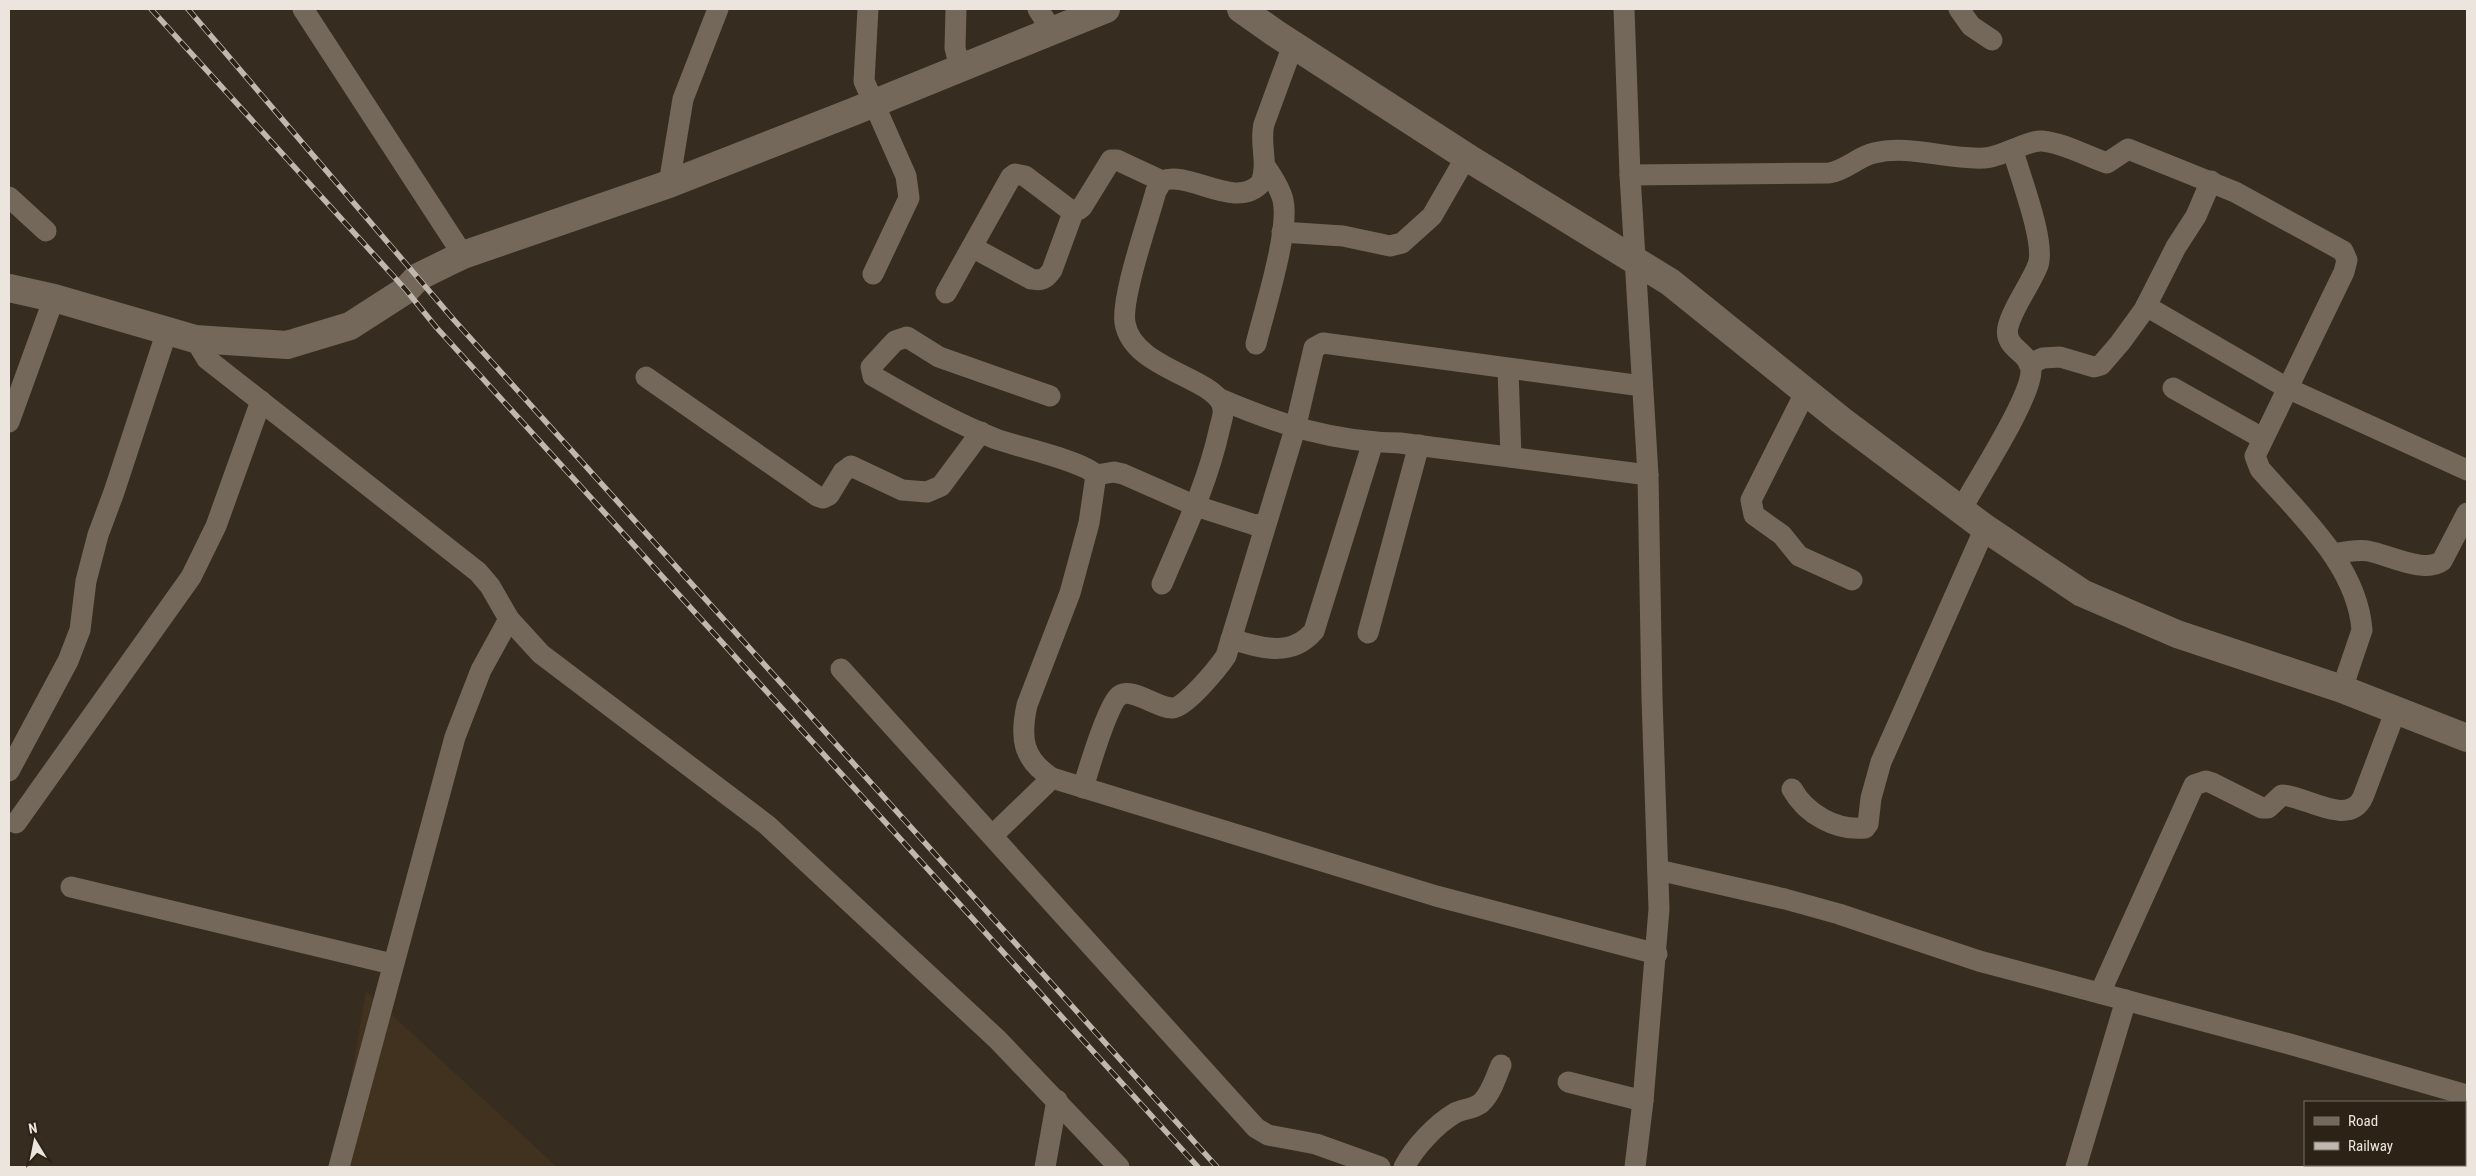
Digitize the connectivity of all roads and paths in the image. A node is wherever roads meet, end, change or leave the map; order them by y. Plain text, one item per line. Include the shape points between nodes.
1 (303, 9) edge
2 (718, 9) edge
3 (868, 9) edge
4 (956, 9) edge
5 (1106, 9) edge
6 (1241, 9) edge
7 (1624, 9) edge
8 (1959, 9) edge
9 (1045, 20) edge
10 (1992, 40) dead end
11 (1293, 45) junction
12 (960, 68) junction
13 (873, 104) junction
14 (2013, 151) junction
15 (1466, 157) junction
16 (1265, 166) junction
17 (1630, 175) junction
18 (1162, 181) junction
19 (2211, 181) junction
20 (668, 184) junction
21 (9, 197) edge
22 (1074, 210) junction
23 (46, 230) dead end
24 (1282, 232) junction
25 (972, 247) junction
26 (463, 254) junction
27 (1636, 261) junction
28 (873, 274) dead end
29 (9, 288) edge
30 (946, 293) dead end
31 (54, 298) junction
32 (2146, 306) junction
33 (167, 331) junction
34 (195, 339) junction
35 (1256, 344) dead end
36 (2029, 364) junction
37 (1508, 369) junction
38 (646, 377) dead end
39 (1642, 386) junction
40 (2173, 388) dead end
41 (2287, 388) junction
42 (1806, 391) junction
43 (1050, 396) dead end
44 (1220, 399) junction
45 (261, 402) junction
46 (9, 422) edge
47 (1295, 428) junction
48 (981, 432) junction
49 (2262, 438) junction
50 (1374, 442) junction
51 (1419, 445) junction
52 (1511, 457) junction
53 (2467, 470) edge
54 (1648, 474) junction
55 (1096, 475) junction
56 (1196, 506) junction
57 (1961, 510) junction
58 (2467, 513) edge
59 (1267, 520) junction
60 (1985, 528) junction
61 (2333, 554) junction
62 (1852, 580) dead end
63 (1162, 584) dead end
64 (510, 619) junction
65 (1368, 632) dead end
66 (1231, 639) junction
67 (841, 669) dead end
68 (2342, 689) junction
69 (2396, 710) junction
70 (2467, 738) edge
71 (9, 771) edge
72 (1052, 778) junction
73 (1083, 788) junction
74 (1792, 790) dead end
75 (16, 823) dead end
76 (993, 835) junction
77 (1658, 870) junction
78 (72, 887) dead end
79 (1657, 954) junction
80 (392, 964) junction
81 (2100, 993) junction
82 (2126, 1000) junction
83 (1501, 1065) dead end
84 (1568, 1082) dead end
85 (2467, 1095) edge
86 (1057, 1100) junction
87 (1643, 1101) junction
88 (339, 1167) edge
89 (1045, 1167) edge
90 (1119, 1167) edge
91 (1380, 1167) edge
92 (1404, 1167) edge
93 (1635, 1167) edge
94 (2076, 1167) edge

1 - 26 street
2 - 20 street via 683,99
3 - 13 street via 864,74 866,90
4 - 12 street via 956,48
5 - 9 street
6 - 11 street
7 - 17 street
8 - 10 street via 1970,26
9 - 12 street
11 - 15 street
11 - 16 street via 1264,124
12 - 13 street
13 - 20 street
13 - 28 street via 906,176 910,198
14 - 17 street via 1985,158 1919,150 1884,152 1865,156 1848,168 1829,174
14 - 19 street via 2041,141 2107,163 2128,149
14 - 36 street via 2040,246 2039,263 2008,327 2012,347
15 - 24 street via 1432,216 1402,243 1390,246 1343,236
15 - 27 street
16 - 18 street via 1262,183 1252,191 1232,193 1173,179
16 - 24 street via 1282,199
17 - 27 street
18 - 22 street via 1111,160 1082,207
18 - 44 street via 1156,191 1128,294 1126,325 1138,347 1149,357 1214,392
19 - 32 street via 2196,216
19 - 41 street via 2343,250 2346,255 2344,272
20 - 26 street
21 - 23 street
22 - 25 street via 1025,176 1015,174
22 - 25 street via 1047,278 1031,279
24 - 35 street
25 - 30 street
26 - 34 street via 418,277 406,290 350,326 287,345
27 - 39 street
27 - 42 street via 1670,282
29 - 31 street
31 - 33 street
31 - 46 street
32 - 36 street via 2101,365 2094,367 2060,356
32 - 41 street
33 - 34 street
33 - 71 street via 98,535 86,580 80,630 68,661
34 - 45 street via 207,359
36 - 57 street via 2031,378 2011,422
37 - 39 street
37 - 47 street via 1323,343 1314,348
37 - 52 street
38 - 48 street via 823,498 829,495 850,466 902,490 927,492 941,486
39 - 54 street
40 - 49 street
41 - 49 street
41 - 53 street
42 - 57 street
42 - 62 street via 1754,494 1751,507 1754,515 1782,535 1798,556
43 - 48 street via 939,356 907,337 895,341 871,367 873,376 921,404
44 - 47 street
44 - 56 street via 1223,410 1215,448
45 - 64 street via 478,572
45 - 75 street via 216,526 191,577
47 - 50 street
47 - 59 street
48 - 55 street via 1081,466
49 - 61 street via 2254,456 2260,469
50 - 51 street
50 - 66 street via 1314,632 1299,645 1287,649
51 - 52 street
51 - 65 street
52 - 54 street
54 - 77 street
55 - 56 street via 1123,474
55 - 72 street via 1089,523 1070,593 1022,724 1024,747 1042,772
56 - 59 street via 1255,525
56 - 63 street
57 - 60 street
58 - 61 street via 2442,561 2429,567 2366,550
59 - 66 street
60 - 68 street via 2107,605 2177,634
60 - 74 street via 1881,762 1868,824 1857,829 1832,823 1806,808
61 - 68 street via 2345,574 2362,620 2362,630
64 - 80 street via 481,670 455,737
64 - 86 street via 541,654 767,825 998,1040
66 - 73 street via 1222,662 1181,706 1165,708 1129,693 1114,700
67 - 76 street
68 - 69 street
69 - 70 street
69 - 81 street via 2364,798 2353,810 2344,812 2291,795 2282,795 2268,808 2262,808 2212,783 2206,781 2194,785
72 - 73 street
72 - 76 street
73 - 79 street via 1436,896
76 - 91 street via 1256,1128 1268,1135 1316,1144
77 - 79 street
77 - 81 street via 1821,909 1979,961
78 - 80 street
79 - 87 street
80 - 88 street
81 - 82 street
82 - 85 street
82 - 94 street
83 - 92 street via 1480,1104 1453,1115 1434,1131
84 - 87 street
86 - 89 street
86 - 90 street
87 - 93 street

